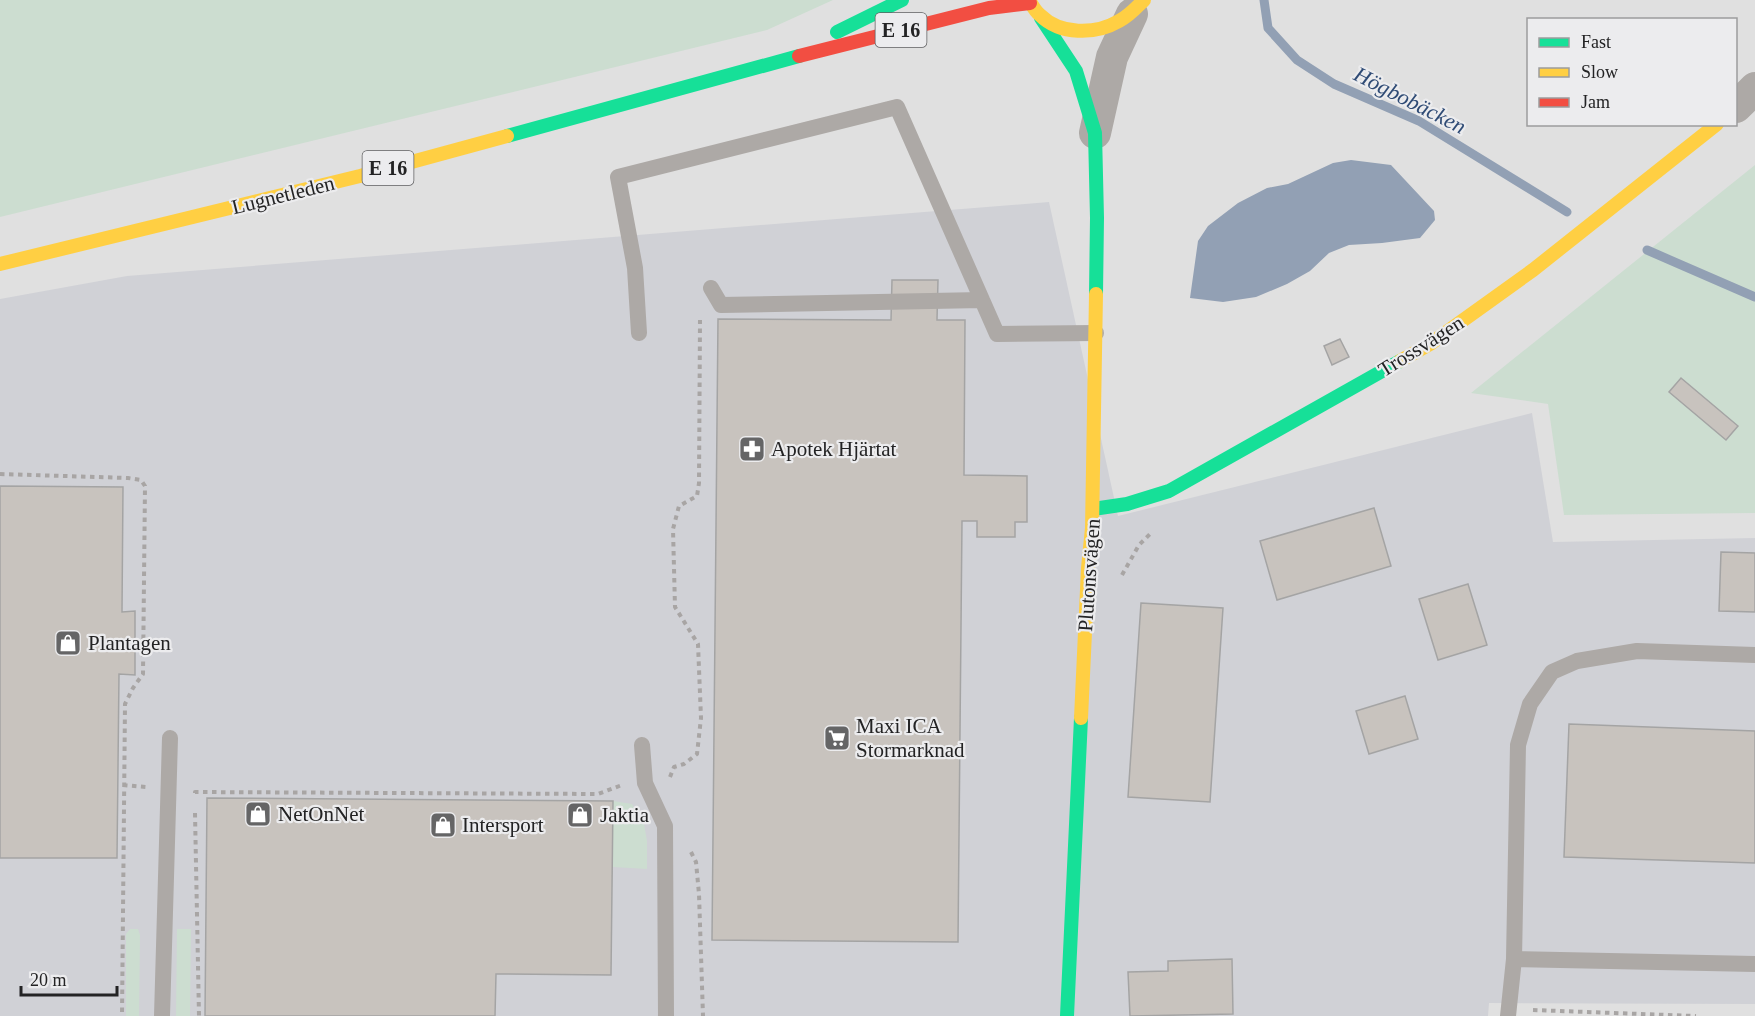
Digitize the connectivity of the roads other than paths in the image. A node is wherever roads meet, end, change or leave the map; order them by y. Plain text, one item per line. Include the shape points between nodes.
1 (902, 0) edge
2 (1030, 2) edge
3 (1142, 5) edge
4 (1041, 18) junction
5 (774, 63) junction
6 (1755, 88) edge
7 (1737, 105) edge
8 (1714, 126) edge
9 (1095, 133) junction
10 (0, 264) edge
11 (711, 288) road end
12 (982, 300) junction
13 (639, 333) dead end
14 (1096, 333) junction
15 (1093, 509) junction
16 (1755, 655) edge
17 (170, 738) dead end
18 (642, 746) dead end
19 (1514, 959) junction
20 (1755, 964) edge
21 (1508, 1013) edge
22 (162, 1016) edge
23 (666, 1016) edge
24 (1067, 1016) edge

1 - 5 main road, Lugnetleden / E 16
2 - 4 main road, E 16
2 - 5 main road, Lugnetleden / E 16 via 989,8
3 - 4 main road, E 16 via 1111,26 1091,31 1057,28
3 - 9 street, Plutonsvägen via 1112,57
4 - 9 main road, Plutonsvägen via 1076,71
5 - 10 main road, Lugnetleden / E 16 via 360,176
6 - 7 street
8 - 15 main road, Trossvägen via 1533,270 1430,344 1169,491
9 - 14 main road, Plutonsvägen
11 - 12 lane via 721,305
12 - 13 lane via 897,108 618,177 635,268
12 - 14 lane via 997,334
14 - 15 main road, Plutonsvägen
15 - 24 main road, Plutonsvägen
16 - 19 lane via 1637,651 1577,661 1552,672 1530,704 1518,745
17 - 22 lane
18 - 23 lane via 645,783 665,826
19 - 20 lane
19 - 21 lane

